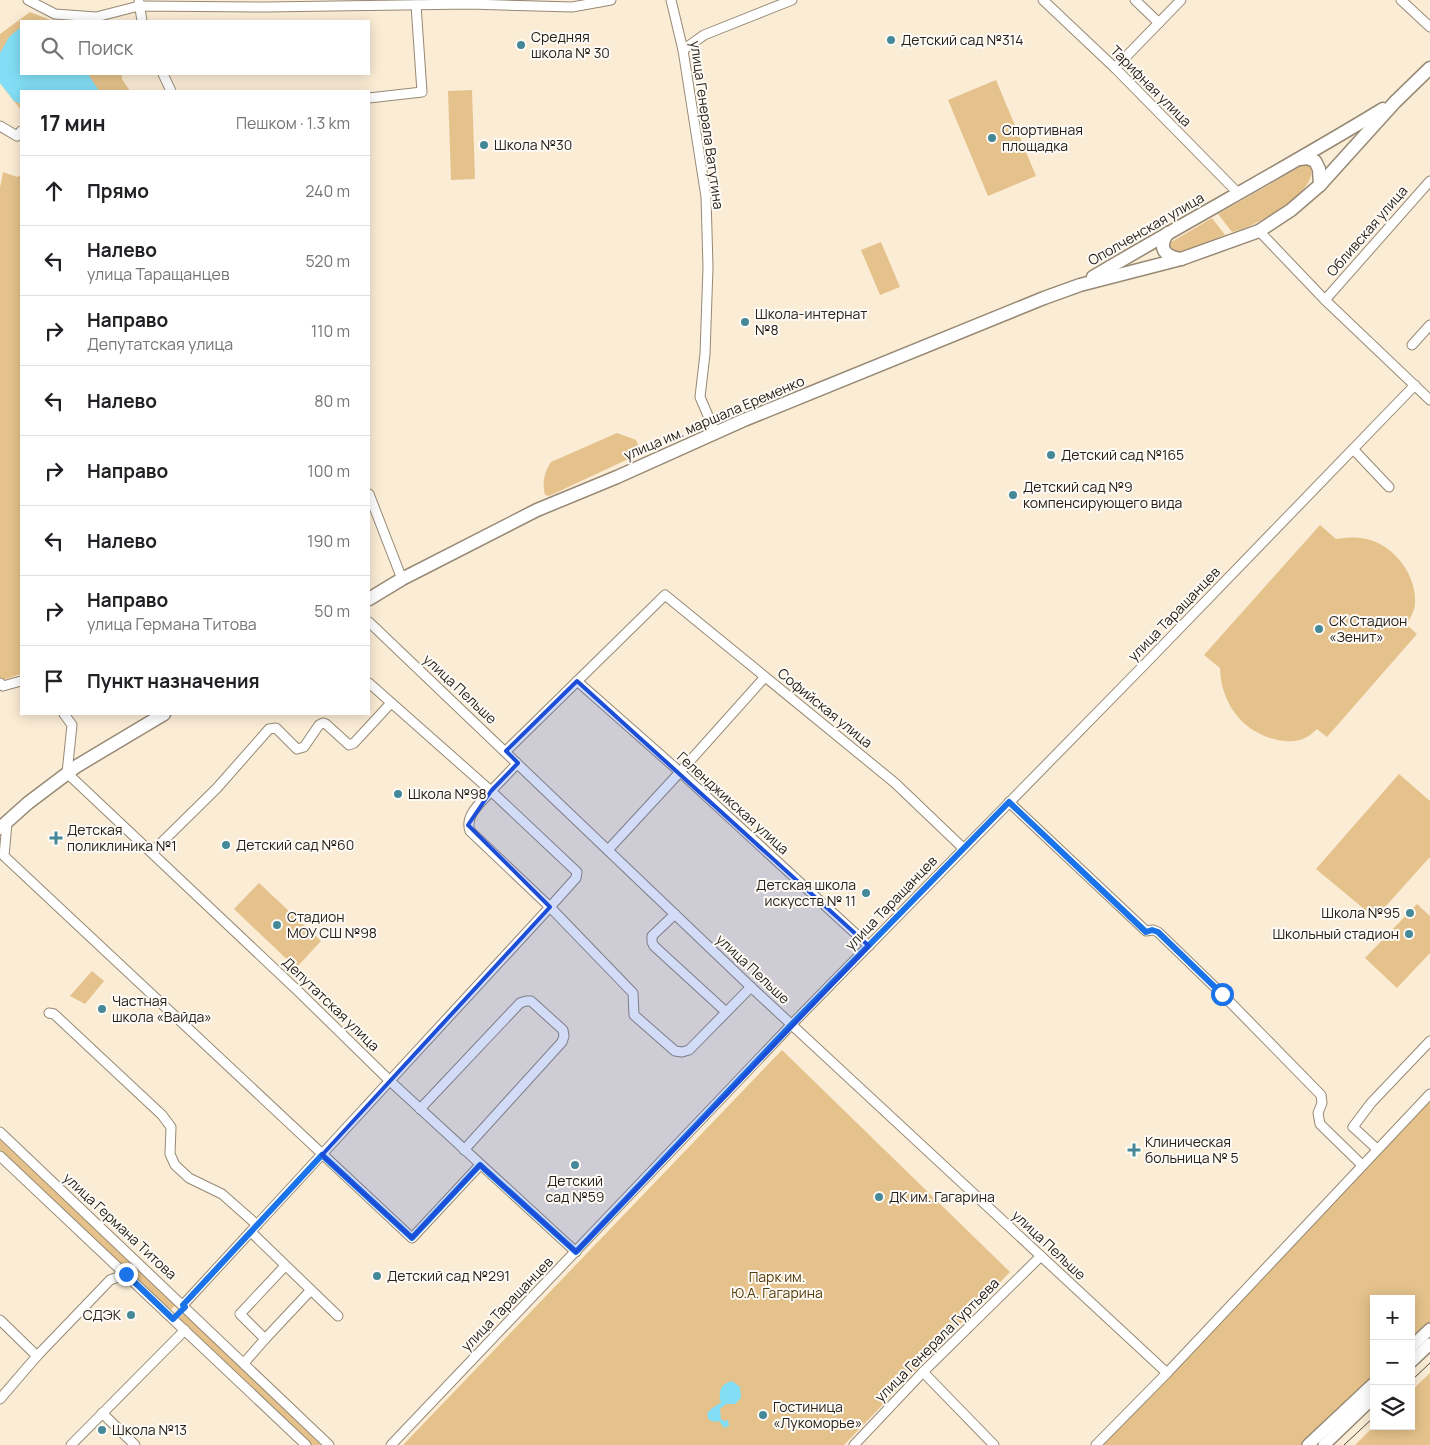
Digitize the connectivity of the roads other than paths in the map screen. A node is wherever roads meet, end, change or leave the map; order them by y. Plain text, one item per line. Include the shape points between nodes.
1 (28, 0) edge
2 (612, 0) edge
3 (671, 0) edge
4 (792, 0) edge
5 (1043, 0) edge
6 (1135, 0) edge
7 (1181, 0) edge
8 (1401, 0) edge
9 (139, 3) edge
10 (267, 4) edge
11 (416, 5) junction
12 (142, 20) edge
13 (1159, 23) junction
14 (1430, 27) edge
15 (683, 50) junction
16 (1115, 68) junction
17 (1430, 68) edge
18 (163, 75) edge
19 (171, 90) edge
20 (370, 98) edge
21 (1395, 102) junction
22 (0, 126) edge
23 (20, 132) edge
24 (1300, 159) junction
25 (1430, 181) edge
26 (1320, 185) junction
27 (1238, 193) junction
28 (1259, 231) junction
29 (1168, 233) junction
30 (1181, 259) junction
31 (1080, 285) junction
32 (1325, 300) junction
33 (1430, 325) edge
34 (1412, 345) dead end
35 (1415, 385) junction
36 (1430, 400) edge
37 (715, 432) junction
38 (1353, 449) junction
39 (1389, 487) dead end
40 (370, 497) edge
41 (402, 579) junction
42 (370, 598) edge
43 (370, 623) edge
44 (765, 677) junction
45 (20, 680) edge
46 (577, 681) junction
47 (0, 683) edge
48 (370, 684) edge
49 (391, 703) junction
50 (65, 715) edge
51 (162, 715) edge
52 (506, 751) junction
53 (516, 762) junction
54 (680, 772) junction
55 (68, 773) junction
56 (491, 791) junction
57 (1009, 802) junction
58 (2, 828) edge
59 (963, 848) junction
60 (608, 850) junction
61 (152, 852) junction
62 (550, 906) junction
63 (675, 914) junction
64 (869, 946) junction
65 (751, 987) junction
66 (726, 1012) junction
67 (50, 1013) dead end
68 (792, 1024) junction
69 (1430, 1041) edge
70 (390, 1081) junction
71 (1430, 1094) edge
72 (420, 1108) junction
73 (0, 1132) edge
74 (1377, 1149) junction
75 (464, 1150) junction
76 (322, 1155) junction
77 (0, 1156) edge
78 (480, 1165) junction
79 (1362, 1165) junction
80 (254, 1228) junction
81 (576, 1252) junction
82 (1041, 1256) junction
83 (285, 1266) junction
84 (126, 1274) junction
85 (311, 1290) junction
86 (184, 1306) junction
87 (338, 1316) dead end
88 (173, 1319) junction
89 (0, 1320) edge
90 (1430, 1329) edge
91 (185, 1330) junction
92 (265, 1339) junction
93 (1415, 1343) edge
94 (1430, 1344) edge
95 (38, 1356) junction
96 (1415, 1358) edge
97 (244, 1363) junction
98 (923, 1372) junction
99 (1167, 1373) junction
100 (1371, 1385) edge
101 (0, 1399) edge
102 (1370, 1401) edge
103 (102, 1413) junction
104 (71, 1445) edge
105 (136, 1445) edge
106 (306, 1445) edge
107 (330, 1445) edge
108 (391, 1445) edge
109 (854, 1445) edge
110 (994, 1445) edge
111 (1096, 1445) edge
112 (1308, 1445) edge
113 (1324, 1445) edge

1 - 9 street via 55,14 96,17
2 - 11 street via 572,6
3 - 15 street, улица Генерала Ватутина
4 - 15 street via 704,35
5 - 16 street, Тарифная улица
6 - 13 street
7 - 13 street
8 - 14 street
9 - 10 street
9 - 12 street
10 - 11 street
11 - 20 street via 422,92
13 - 16 street
15 - 37 street, улица Генерала Ватутина via 706,197 708,267 700,397
16 - 27 street, Тарифная улица
17 - 21 highway, Ополченская улица
18 - 19 street
21 - 24 highway, Ополченская улица
21 - 26 highway, Ополченская улица
22 - 23 street via 17,136
24 - 26 highway via 1315,161
24 - 27 highway, Ополченская улица
25 - 32 street, Обливская улица
26 - 28 highway, Ополченская улица via 1292,210
27 - 29 highway, Ополченская улица
28 - 30 highway, Ополченская улица
28 - 32 street
29 - 30 highway via 1163,239 1165,252 1172,258
29 - 31 highway, Ополченская улица
30 - 31 highway, Ополченская улица
31 - 37 highway, улица им. маршала Еременко
32 - 35 street
33 - 34 street
35 - 36 street
35 - 38 street, улица Таращанцев
37 - 41 highway, улица им. маршала Еременко via 537,510
38 - 39 street
38 - 57 street, улица Таращанцев
40 - 41 street
41 - 42 highway, улица им. маршала Еременко
43 - 52 street, улица Пельше
44 - 46 street, Софийская улица via 665,594
44 - 54 street
44 - 59 street, Софийская улица via 895,783
45 - 47 street via 3,686
46 - 52 street
46 - 54 street, Геленджикская улица
48 - 49 street
49 - 56 street
49 - 61 street via 349,745 323,723 301,749 297,749 276,728 269,729 217,788
50 - 55 street via 72,726
51 - 55 highway
52 - 53 street, улица Пельше
53 - 56 street
53 - 60 street, улица Пельше
54 - 60 street
54 - 64 street, Геленджикская улица
55 - 58 highway via 28,803
55 - 61 street, Депутатская улица
56 - 62 street via 469,818 470,831
56 - 62 street via 577,872 576,878
57 - 59 street, улица Таращанцев
57 - 79 street via 1146,932 1158,932 1321,1095 1320,1124
58 - 76 street via 4,856
59 - 64 street, улица Таращанцев
60 - 63 street, улица Пельше
61 - 70 street, Депутатская улица
62 - 66 street via 633,993 634,1015 675,1051 689,1050
62 - 70 street
63 - 65 street, улица Пельше
63 - 66 street via 652,936 654,946
64 - 68 street, улица Таращанцев
65 - 66 street
65 - 68 street, улица Пельше
67 - 80 street via 162,1115 171,1126 170,1154 175,1165 189,1178 222,1194
68 - 81 street, улица Таращанцев
68 - 82 street, улица Пельше
69 - 74 street via 1370,1103 1353,1127
70 - 72 street, Депутатская улица
70 - 76 street
71 - 74 street
72 - 75 street, Депутатская улица
72 - 75 street via 520,1003 531,1002 563,1030 562,1042
73 - 86 street, улица Германа Титова
74 - 79 street
75 - 78 street, Депутатская улица
76 - 78 street via 412,1238
76 - 80 street
77 - 84 street
78 - 81 street, Депутатская улица
79 - 99 street
80 - 83 street
80 - 86 street
81 - 108 street, улица Таращанцев
82 - 98 street, улица Генерала Гуртьева
82 - 99 street, улица Пельше
83 - 85 street
83 - 92 street via 240,1314
84 - 88 street
84 - 95 street via 110,1280
85 - 87 street
85 - 92 street
86 - 88 street
86 - 97 street, улица Германа Титова
88 - 91 street
89 - 95 street
90 - 93 main road
91 - 103 street
91 - 106 street
92 - 97 street
94 - 96 main road
95 - 101 street
97 - 107 street, улица Германа Титова
98 - 109 street, улица Генерала Гуртьева
98 - 110 street
99 - 111 street
100 - 112 main road
102 - 113 main road
103 - 104 street
103 - 105 street

